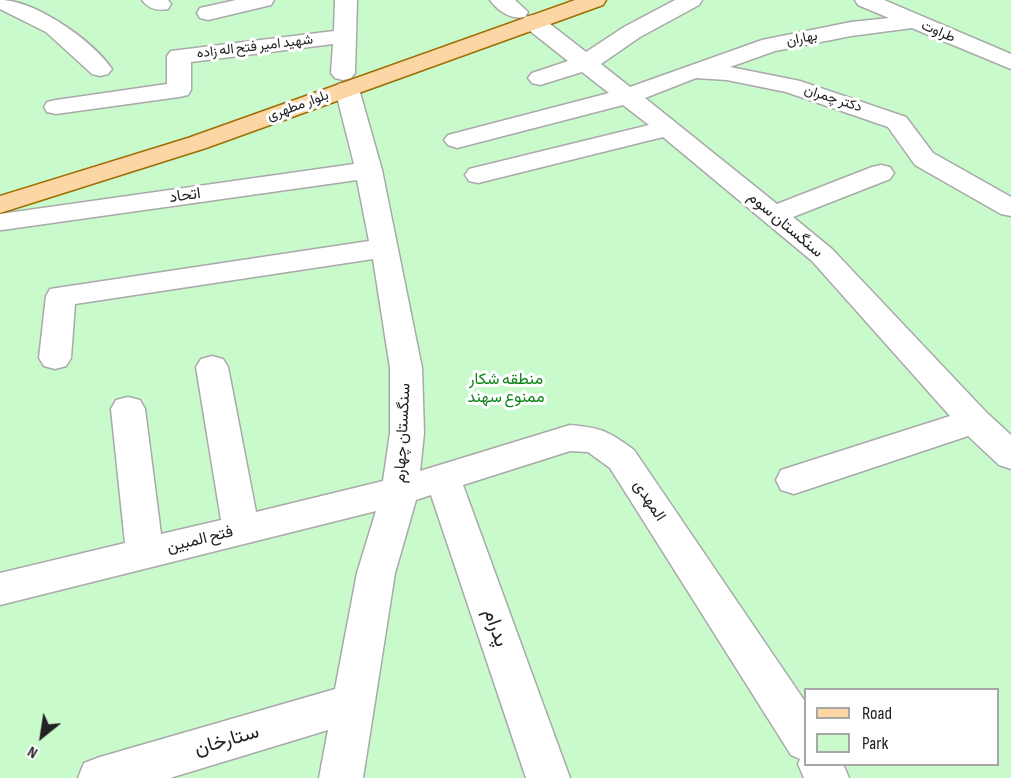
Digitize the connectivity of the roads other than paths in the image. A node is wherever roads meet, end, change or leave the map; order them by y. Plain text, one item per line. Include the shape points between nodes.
1 (263, 0) edge
2 (346, 0) edge
3 (553, 0) edge
4 (594, 0) edge
5 (691, 0) edge
6 (866, 0) edge
7 (0, 1) edge
8 (517, 11) edge
9 (208, 13) dead end
10 (915, 21) junction
11 (345, 36) junction
12 (1011, 62) edge
13 (586, 63) junction
14 (100, 69) dead end
15 (693, 71) junction
16 (540, 78) dead end
17 (345, 81) junction
18 (628, 96) junction
19 (56, 107) dead end
20 (668, 128) junction
21 (457, 140) dead end
22 (369, 170) junction
23 (881, 173) dead end
24 (478, 176) dead end
25 (0, 186) edge
26 (1011, 208) edge
27 (1, 213) edge
28 (774, 215) junction
29 (385, 248) junction
30 (55, 358) dead end
31 (212, 368) dead end
32 (128, 409) dead end
33 (974, 421) junction
34 (1011, 456) edge
35 (443, 478) junction
36 (794, 480) dead end
37 (400, 491) junction
38 (241, 530) junction
39 (145, 554) junction
40 (0, 589) edge
41 (353, 703) junction
42 (804, 738) edge
43 (100, 778) edge
44 (340, 778) edge
45 (548, 778) edge

1 - 9 street
2 - 11 street, سنگستان چهارم
3 - 8 main road, بلوار مطهری
4 - 8 main road, بلوار مطهری
5 - 13 street
6 - 10 street, طراوت
7 - 14 street via 54,27
8 - 13 street, سنگستان سوم
8 - 17 main road, بلوار مطهری
10 - 12 street, طراوت
10 - 15 street, بهاران via 770,45
11 - 17 street, سنگستان چهارم
11 - 19 street, شهید امیر فتح اله زاده via 178,56 179,90
13 - 16 street
13 - 18 street, سنگستان سوم
15 - 18 street, دکتر چمران
15 - 26 street, دکتر چمران via 728,73 792,86 897,122 924,159
17 - 22 street, سنگستان چهارم
17 - 25 main road, بلوار مطهری
17 - 27 main road, بلوار مطهری via 197,143
18 - 20 street, سنگستان سوم
18 - 21 street, دکتر چمران
20 - 24 street
20 - 28 street, سنگستان سوم
22 - 27 street, اتحاد
22 - 29 street, سنگستان چهارم
23 - 28 street
28 - 33 street, سنگستان سوم via 822,255
29 - 30 street via 61,296
29 - 37 street, سنگستان چهارم via 406,368 407,433
31 - 38 street
32 - 39 street
33 - 34 street, سنگستان سوم
33 - 36 street
35 - 37 street, المهدی
35 - 42 street, المهدی via 570,438 596,440 622,459
35 - 45 street, پدرام
37 - 38 street, فتح المبین
37 - 41 street, سنگستان چهارم via 376,573
38 - 39 street, فتح المبین
39 - 40 street, فتح المبین
41 - 43 street, ستارخان
41 - 44 street, سنگستان چهارم

